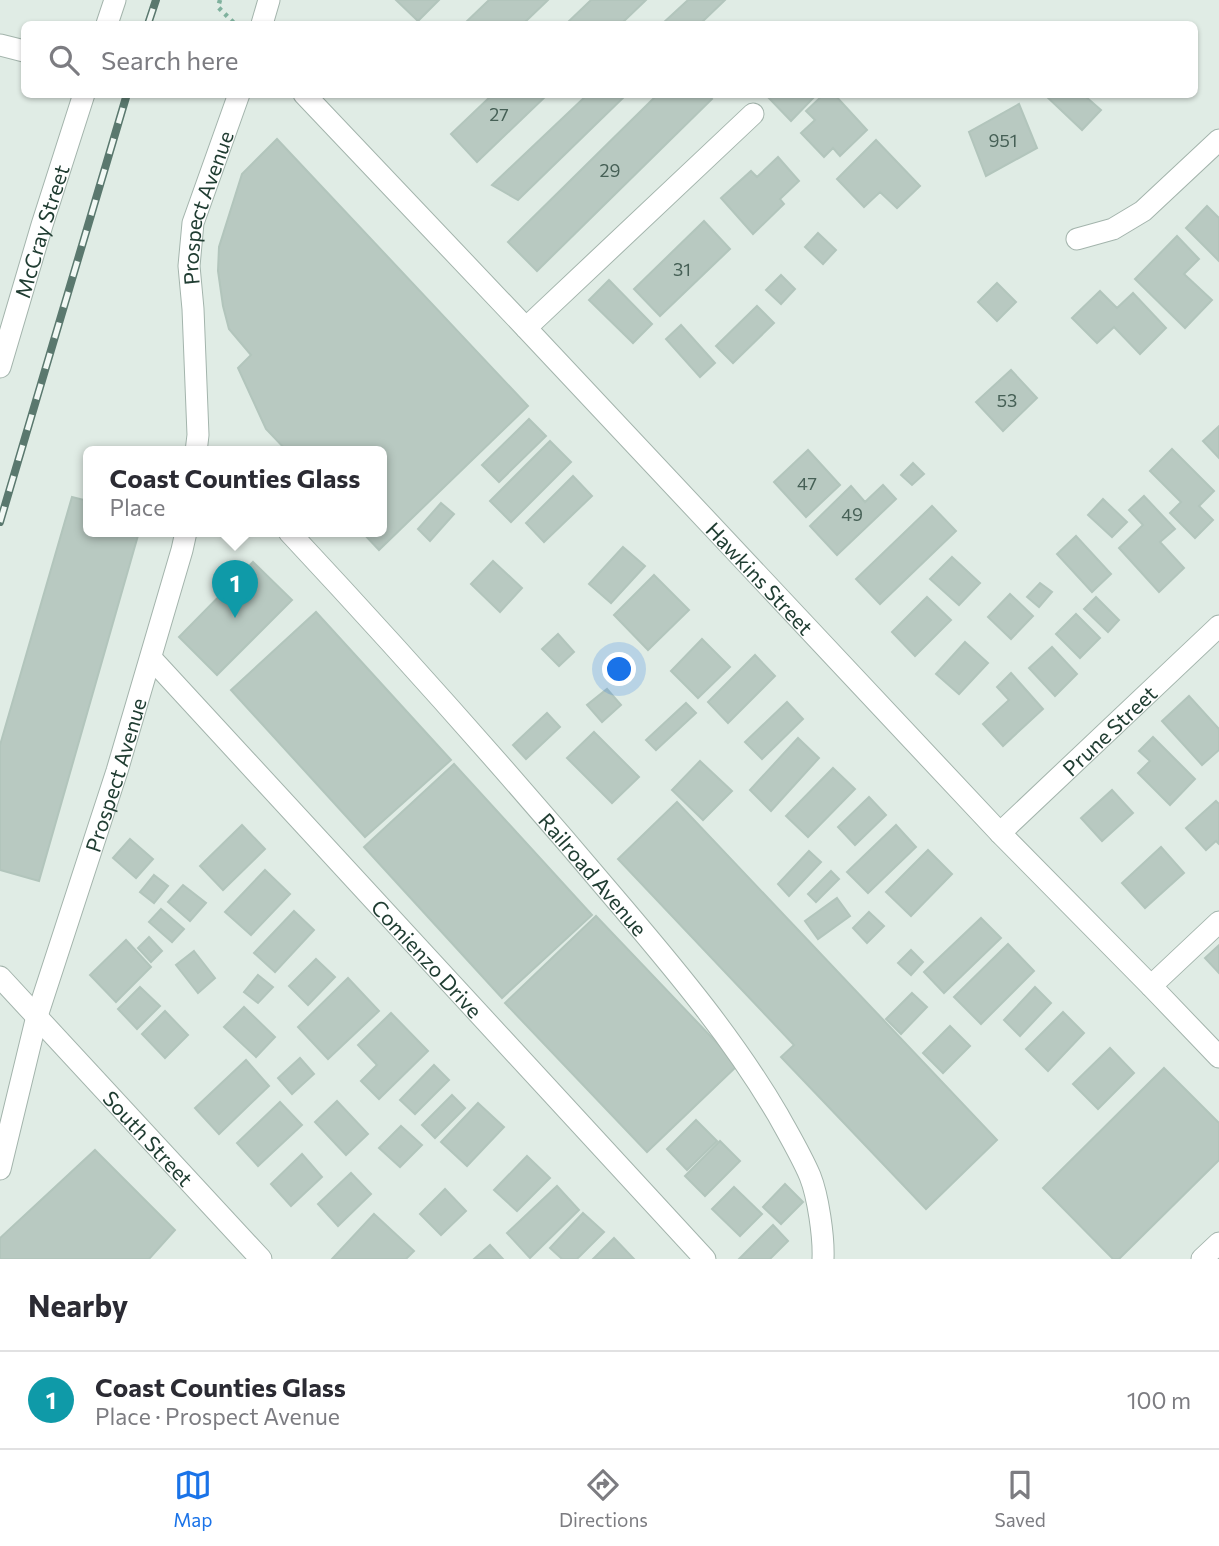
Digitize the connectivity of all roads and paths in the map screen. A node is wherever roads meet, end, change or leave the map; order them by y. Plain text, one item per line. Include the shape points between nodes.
1 (115, 0) edge
2 (220, 0) edge
3 (270, 0) edge
4 (108, 21) edge
5 (233, 21) edge
6 (263, 21) edge
7 (0, 45) edge
8 (21, 50) edge
9 (83, 98) edge
10 (238, 98) edge
11 (308, 98) edge
12 (753, 114) dead end
13 (1219, 141) edge
14 (1077, 239) dead end
15 (526, 328) junction
16 (0, 367) edge
17 (197, 443) edge
18 (185, 537) edge
19 (294, 537) edge
20 (1219, 626) edge
21 (151, 658) junction
22 (1000, 833) junction
23 (1219, 922) edge
24 (0, 977) edge
25 (1151, 986) junction
26 (37, 1016) junction
27 (1219, 1057) edge
28 (0, 1169) edge
29 (1219, 1243) edge
30 (261, 1259) edge
31 (705, 1259) edge
32 (824, 1259) edge
33 (1202, 1259) edge

1 - 4 street
2 - 5 path via 218,7
3 - 6 street
7 - 8 street
9 - 16 street, McCray Street
10 - 17 street, Prospect Avenue via 193,223 189,266
11 - 15 street, Hawkins Street
12 - 15 street
13 - 14 street via 1143,211 1113,229
15 - 22 street, Hawkins Street
18 - 21 street, Prospect Avenue
19 - 32 street, Railroad Avenue via 565,839 725,1034 759,1082 809,1175
20 - 22 street, Prune Street
21 - 26 street, Prospect Avenue
21 - 31 street, Comienzo Drive
22 - 25 street, Hawkins Street
23 - 25 street
24 - 26 street, South Street
25 - 27 street, Hawkins Street
26 - 28 street, Prospect Avenue
26 - 30 street, South Street
29 - 33 street

